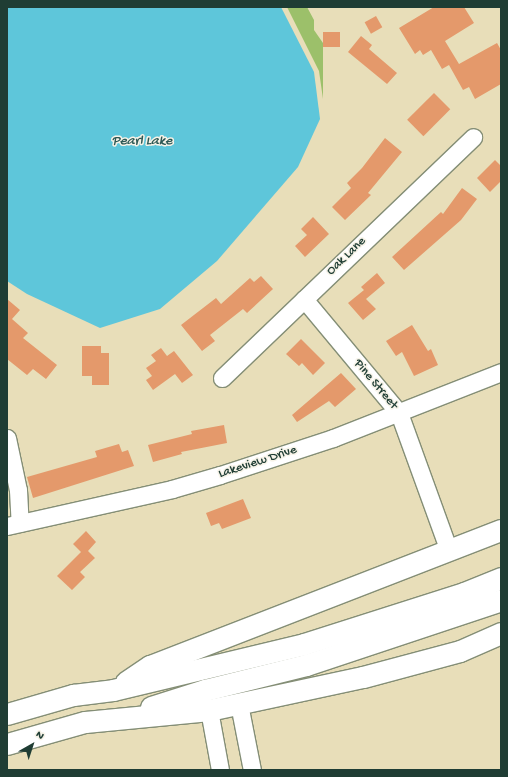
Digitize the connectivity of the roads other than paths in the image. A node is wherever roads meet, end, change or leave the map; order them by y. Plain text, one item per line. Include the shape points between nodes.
1 (473, 137) dead end
2 (304, 299) junction
3 (501, 372) edge
4 (222, 378) dead end
5 (399, 413) junction
6 (7, 438) edge
7 (14, 525) edge
8 (501, 530) edge
9 (449, 551) junction
10 (501, 578) edge
11 (501, 600) edge
12 (501, 633) edge
13 (113, 690) junction
14 (239, 704) junction
15 (209, 710) junction
16 (7, 714) edge
17 (104, 721) junction
18 (7, 744) edge
19 (220, 770) edge
20 (252, 770) edge

1 - 2 street, Oak Lane
2 - 4 street, Oak Lane
2 - 5 street, Pine Street
3 - 5 street, Lakeview Drive
5 - 7 street, Lakeview Drive via 172,489
5 - 9 street, Pine Street
6 - 7 street via 18,490
8 - 9 main road
9 - 13 main road via 150,666
10 - 13 main road via 464,593 304,644
11 - 17 main road via 306,665 205,690
12 - 14 main road via 460,650 363,678
13 - 16 main road via 73,695
14 - 15 main road
14 - 20 street
15 - 17 main road
15 - 19 street
17 - 18 main road via 84,722

